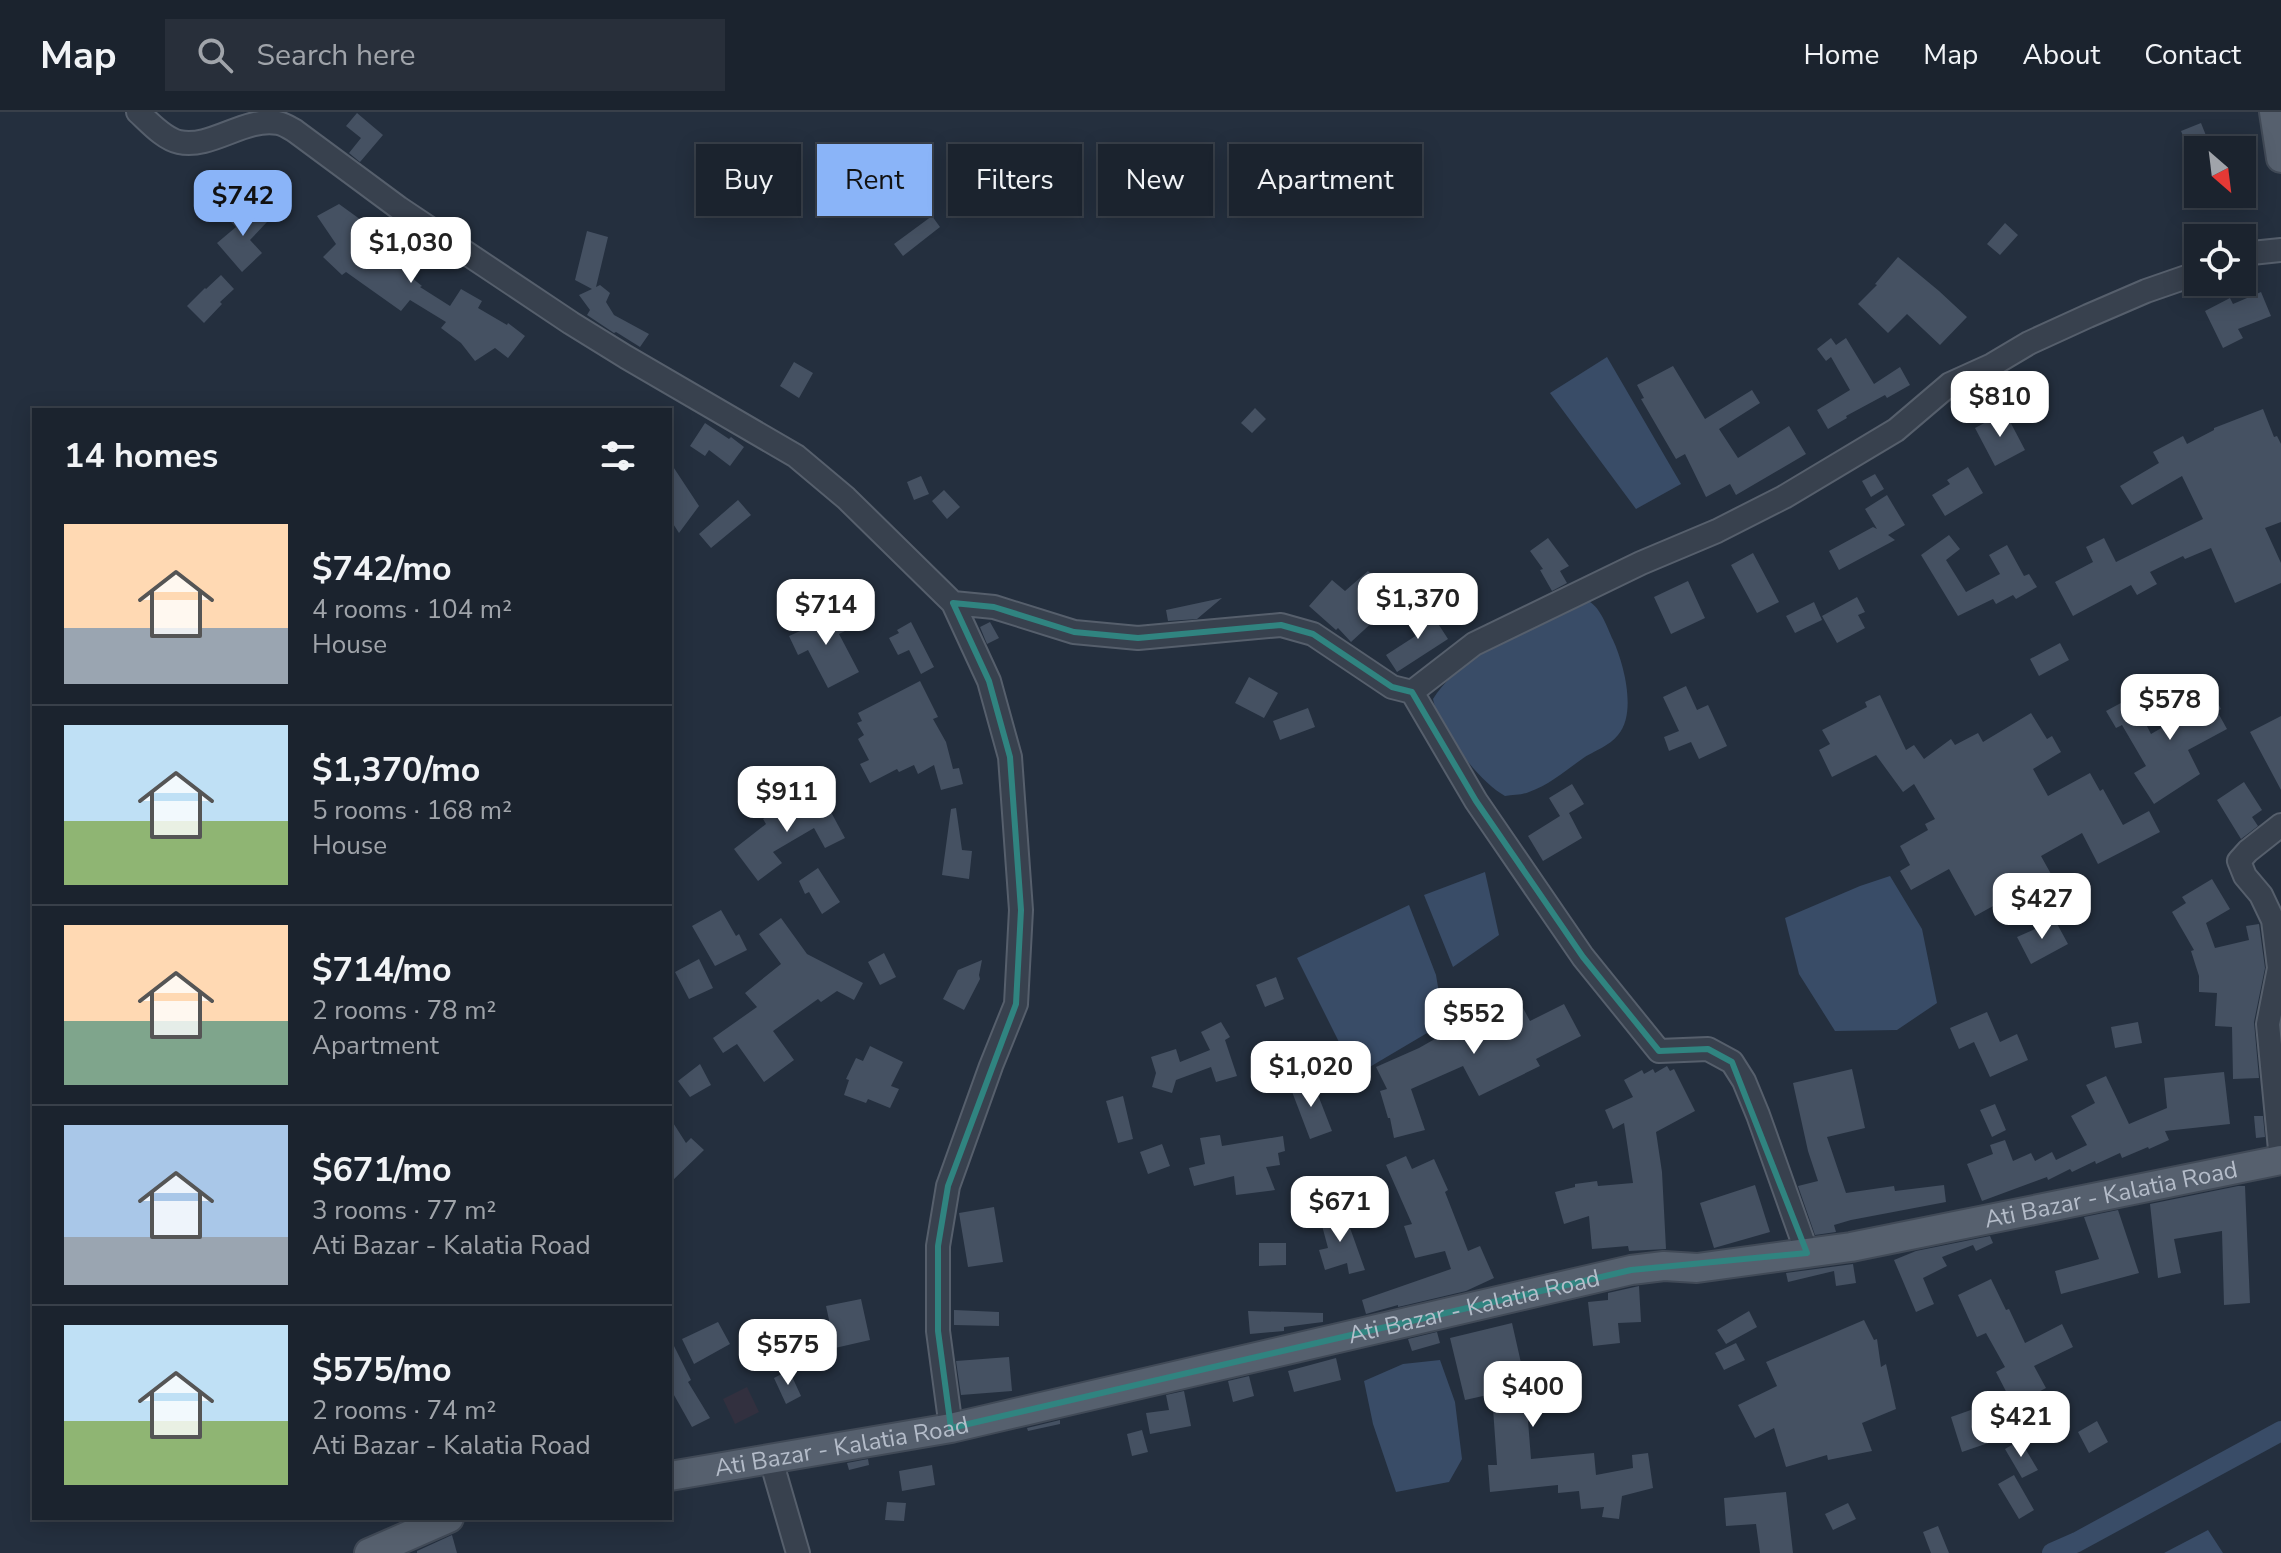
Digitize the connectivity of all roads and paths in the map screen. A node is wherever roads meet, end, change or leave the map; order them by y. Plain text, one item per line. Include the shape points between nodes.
1 (138, 112) edge
2 (2274, 112) edge
3 (2281, 158) edge
4 (2281, 250) edge
5 (2256, 253) edge
6 (2184, 278) edge
7 (953, 603) junction
8 (1412, 692) junction
9 (2281, 825) edge
10 (2281, 1160) edge
11 (1807, 1253) junction
12 (951, 1428) junction
13 (771, 1460) junction
14 (672, 1476) edge
15 (444, 1520) edge
16 (369, 1553) edge
17 (798, 1553) edge

1 - 7 street via 179,142 200,142 258,124 276,123 295,131 571,323 796,456
2 - 3 main road
4 - 5 street
6 - 8 street via 2088,316 1950,384 1896,430 1784,497 1474,644
7 - 8 street via 994,607 1074,632 1138,638 1281,625 1313,634 1392,687
7 - 12 street via 989,681 1010,757 1021,910 1016,1004 948,1186 938,1246 938,1331
8 - 11 street via 1476,801 1565,931 1659,1051 1708,1049 1732,1062 1758,1115
9 - 10 street via 2239,861 2273,920 2279,968 2268,1024
10 - 11 main road, Ati Bazar - Kalatia Road
11 - 12 main road, Ati Bazar - Kalatia Road via 1697,1268 1631,1270
12 - 13 main road, Ati Bazar - Kalatia Road
13 - 14 main road, Ati Bazar - Kalatia Road
13 - 17 street
15 - 16 main road

